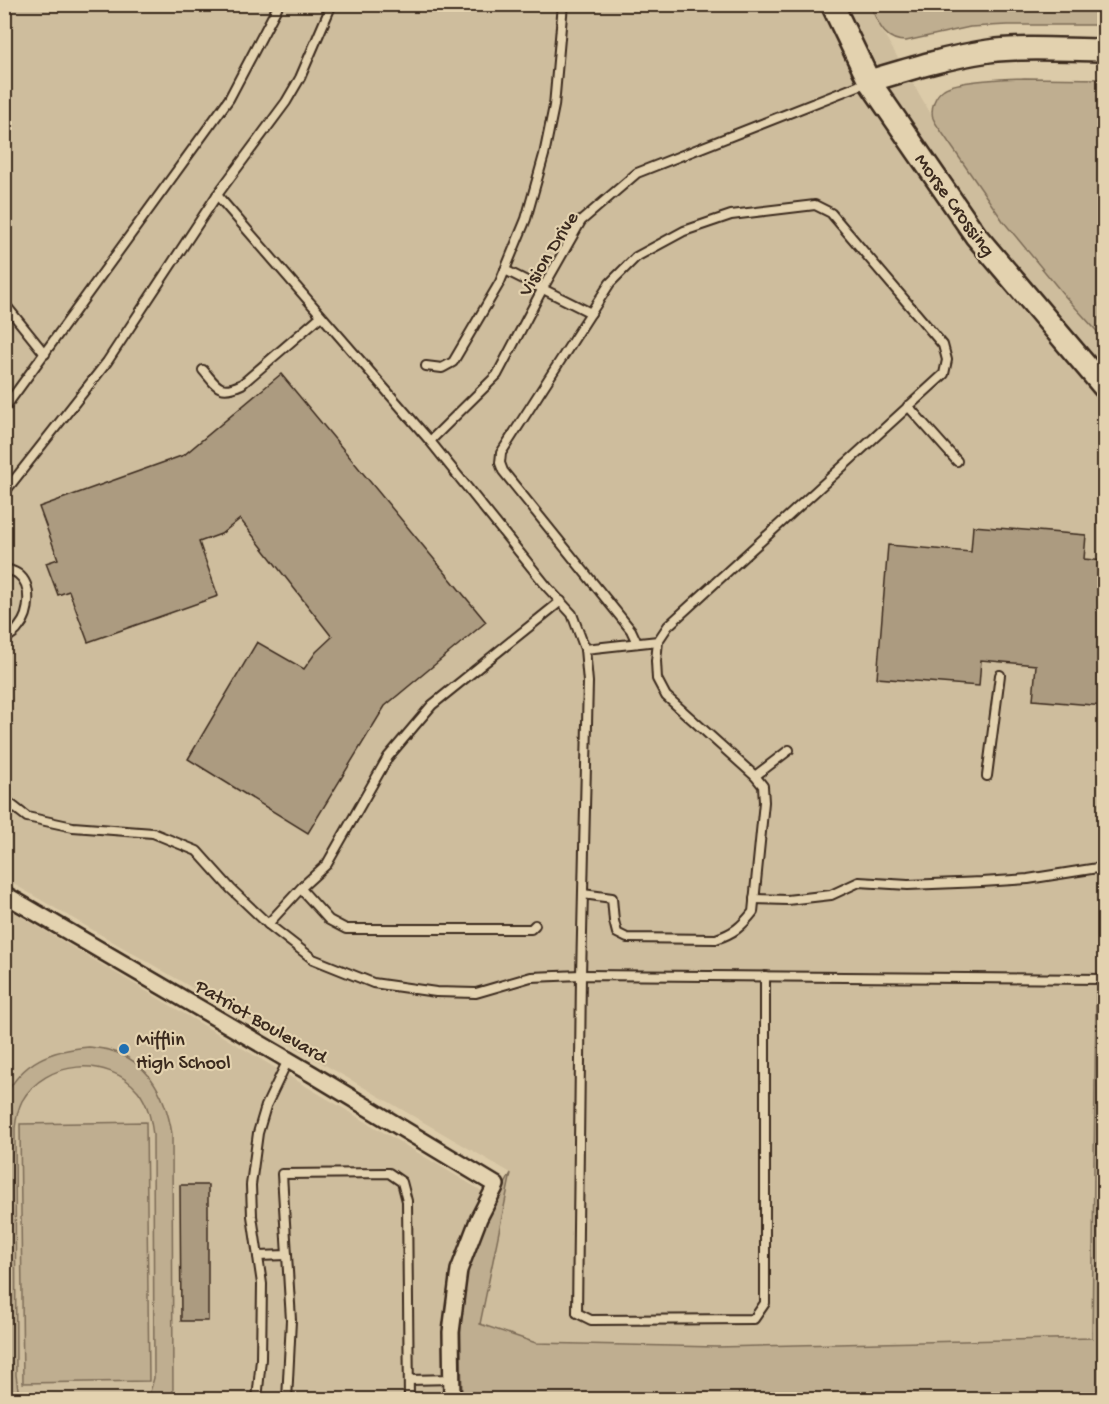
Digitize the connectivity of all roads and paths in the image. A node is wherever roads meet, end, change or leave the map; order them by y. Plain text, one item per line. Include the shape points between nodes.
1 (279, 4) edge
2 (332, 4) edge
3 (563, 4) edge
4 (832, 4) edge
5 (1104, 50) edge
6 (869, 81) junction
7 (217, 195) junction
8 (505, 270) junction
9 (543, 288) junction
10 (4, 303) edge
11 (591, 313) junction
12 (321, 316) junction
13 (45, 354) junction
14 (426, 366) dead end
15 (203, 370) dead end
16 (1104, 387) edge
17 (908, 406) junction
18 (4, 409) edge
19 (430, 441) junction
20 (957, 461) dead end
21 (4, 493) edge
22 (4, 568) edge
23 (561, 602) junction
24 (4, 639) edge
25 (658, 641) junction
26 (638, 643) junction
27 (585, 649) junction
28 (1000, 675) dead end
29 (789, 750) dead end
30 (755, 776) junction
31 (987, 776) dead end
32 (4, 799) edge
33 (1104, 867) edge
34 (301, 889) junction
35 (4, 894) edge
36 (583, 894) junction
37 (754, 899) junction
38 (268, 924) junction
39 (535, 925) dead end
40 (581, 975) junction
41 (765, 976) junction
42 (1104, 979) edge
43 (288, 1060) junction
44 (287, 1255) junction
45 (258, 1256) junction
46 (452, 1379) junction
47 (409, 1380) junction
48 (257, 1400) edge
49 (287, 1400) edge
50 (409, 1400) edge
51 (452, 1400) edge

1 - 13 lane via 229,99
2 - 7 lane via 286,102
3 - 8 lane via 554,106 544,155
4 - 6 main road, Morse Crossing
5 - 6 main road via 992,51 947,58
6 - 9 lane, Vision Drive via 637,173 581,221
6 - 16 main road, Morse Crossing via 976,236
7 - 12 lane
7 - 21 lane via 107,362
8 - 9 lane
8 - 14 lane via 453,362 442,368
9 - 11 lane
9 - 19 lane, Vision Drive via 497,375
10 - 13 lane
11 - 17 lane via 610,283 636,257 684,231 731,214 815,205 831,213 943,345 948,360 944,374
11 - 26 lane via 501,453 500,463
12 - 15 lane via 242,384 223,390
12 - 19 lane
13 - 18 lane
17 - 20 lane
17 - 25 lane via 668,626
19 - 23 lane
22 - 24 lane via 19,574 27,587 28,600 20,626
23 - 27 lane via 572,614
23 - 34 lane via 432,705 388,757 327,864
25 - 26 lane
25 - 30 lane via 657,679 666,696
26 - 27 lane
27 - 36 lane via 588,682
28 - 31 lane
29 - 30 lane
30 - 37 lane via 763,786 764,802
32 - 38 lane via 27,817 73,827 153,833 197,851
33 - 37 lane via 982,882 859,882 831,895
34 - 38 lane
34 - 39 lane via 329,920 346,929 531,929
35 - 43 street, Patriot Boulevard
36 - 37 lane via 612,898 617,933 627,938 716,939 742,925 753,912
36 - 40 lane
38 - 40 lane via 314,959 373,983 476,993 531,977
40 - 41 lane
40 - 41 lane via 577,1313 591,1320 754,1319 765,1303
41 - 42 lane
43 - 45 lane via 266,1106 254,1155 252,1216
43 - 46 street, Patriot Boulevard via 496,1185 459,1270 452,1332
44 - 45 lane
44 - 47 lane via 282,1174 388,1173 402,1182 407,1201
44 - 49 lane via 291,1320
45 - 48 lane via 262,1284
46 - 47 lane
46 - 51 street
47 - 50 lane

